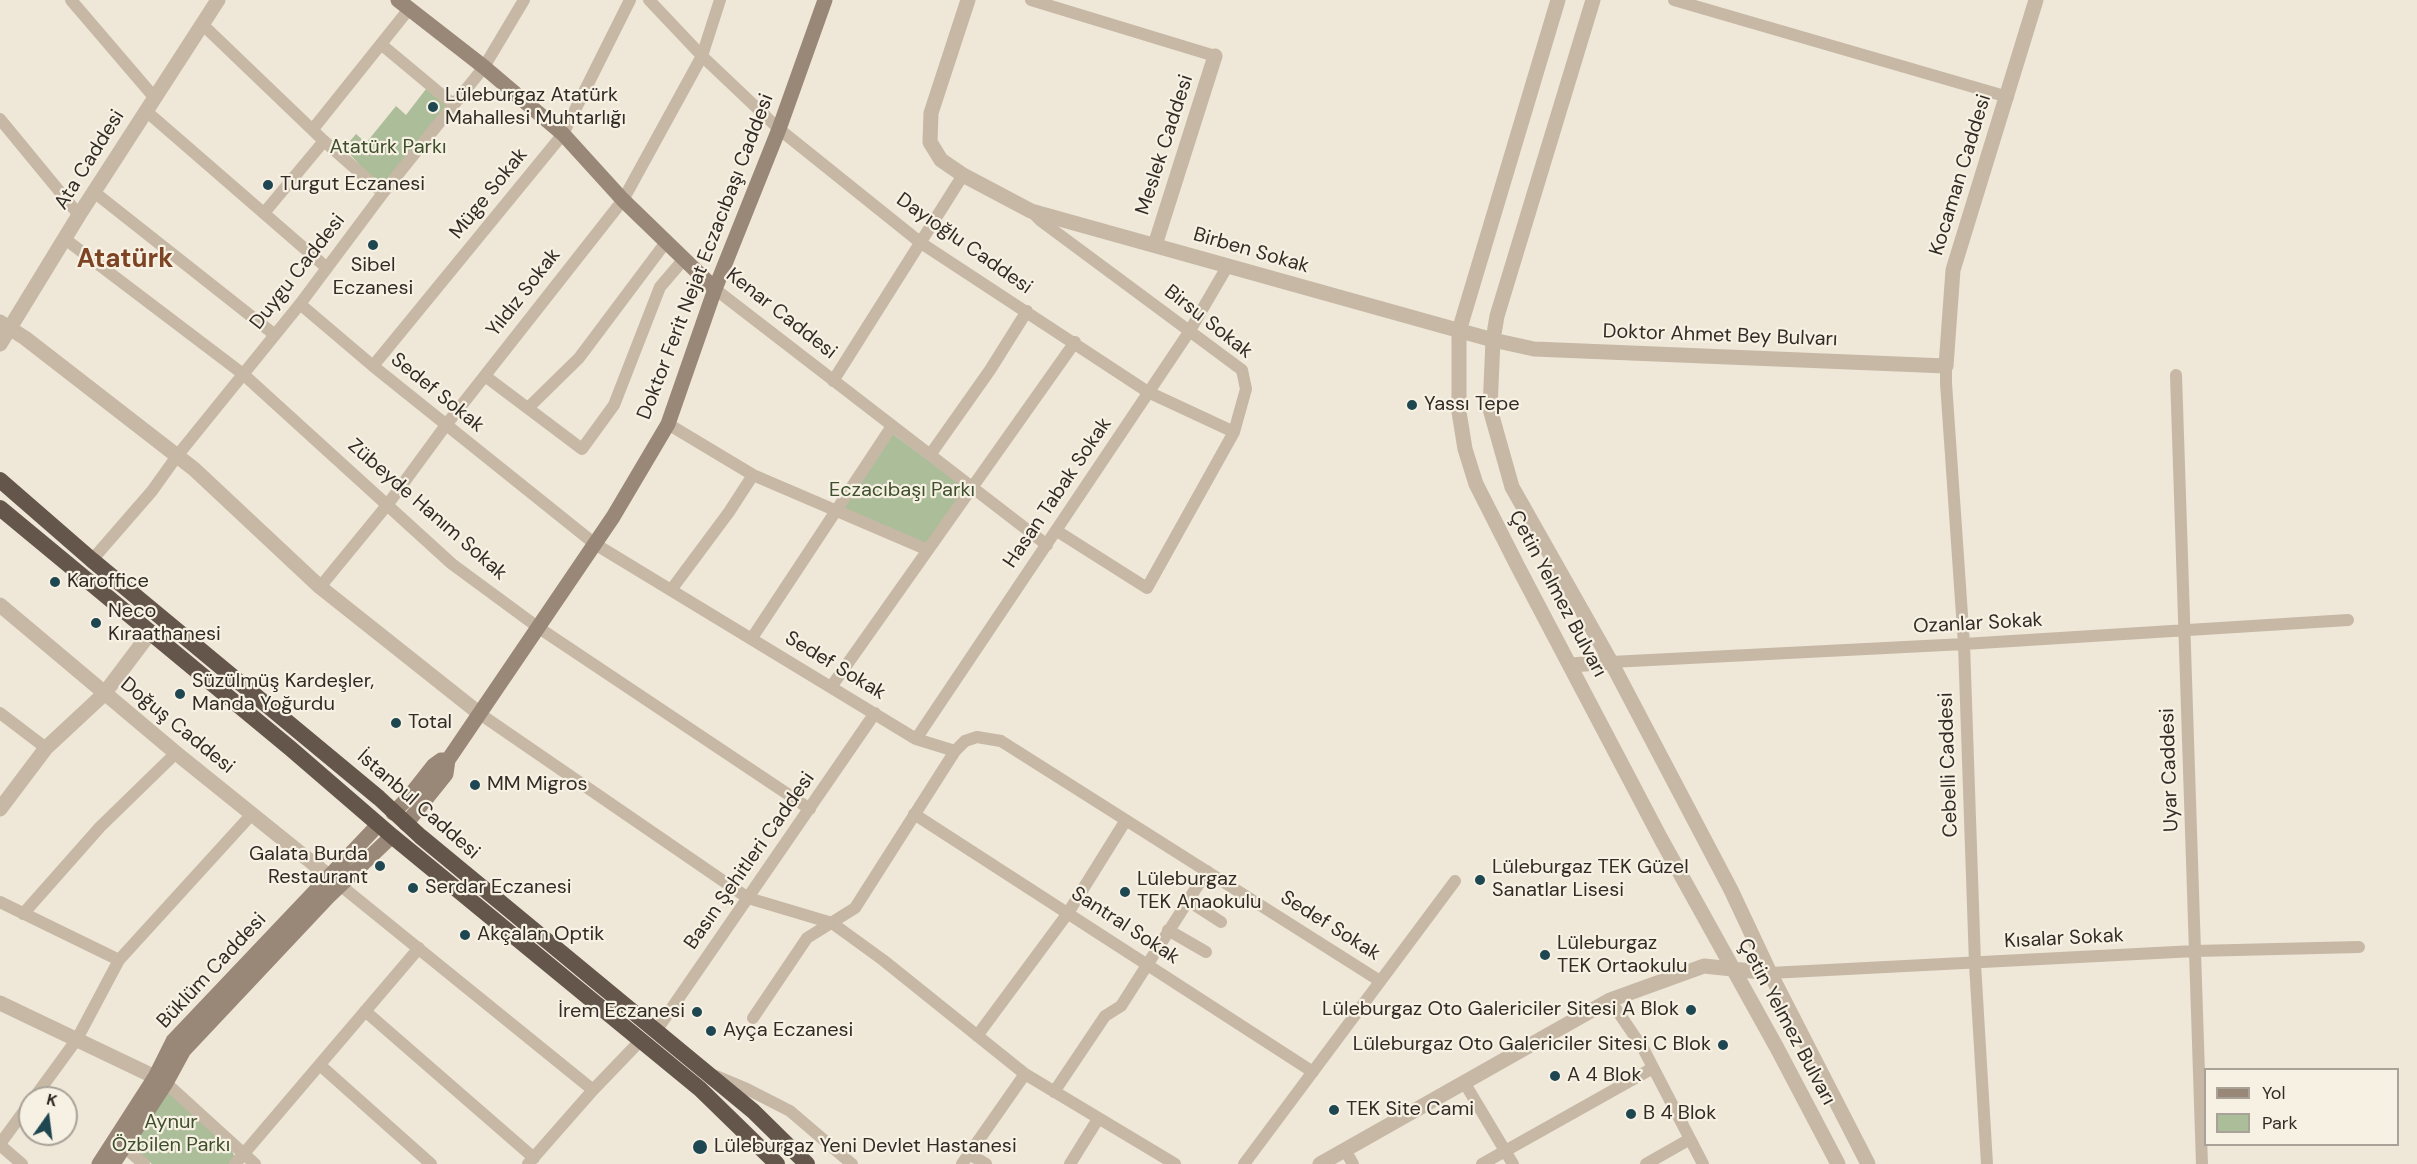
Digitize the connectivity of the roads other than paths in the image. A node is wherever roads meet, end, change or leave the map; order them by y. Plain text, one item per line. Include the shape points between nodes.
1 (71, 0) edge
2 (218, 0) edge
3 (524, 0) edge
4 (630, 0) edge
5 (649, 0) edge
6 (720, 0) edge
7 (825, 0) edge
8 (968, 0) edge
9 (1031, 0) edge
10 (1558, 0) edge
11 (1593, 0) edge
12 (1674, 0) edge
13 (2036, 0) edge
14 (404, 4) edge
15 (202, 24) junction
16 (381, 45) junction
17 (702, 56) junction
18 (1215, 56) joint
19 (484, 67) junction
20 (154, 97) junction
21 (2008, 97) junction
22 (454, 105) junction
23 (146, 111) junction
24 (0, 119) edge
25 (313, 129) junction
26 (779, 129) junction
27 (563, 134) junction
28 (324, 141) junction
29 (963, 175) junction
30 (94, 192) junction
31 (383, 194) junction
32 (623, 200) junction
33 (1031, 211) junction
34 (264, 213) junction
35 (79, 215) junction
36 (65, 239) junction
37 (666, 242) junction
38 (921, 243) junction
39 (1155, 245) junction
40 (684, 259) junction
41 (1227, 267) junction
42 (327, 268) junction
43 (715, 289) junction
44 (300, 304) junction
45 (1027, 311) junction
46 (5, 325) edge
47 (1459, 331) junction
48 (1189, 332) junction
49 (275, 335) junction
50 (1492, 340) junction
51 (1075, 342) junction
52 (0, 344) edge
53 (373, 366) junction
54 (1946, 366) junction
55 (243, 374) junction
56 (2176, 375) dead end
57 (484, 376) junction
58 (833, 381) junction
59 (1148, 392) junction
60 (528, 408) junction
61 (668, 424) junction
62 (446, 425) junction
63 (892, 426) junction
64 (1234, 432) junction
65 (930, 455) junction
66 (177, 456) junction
67 (753, 475) junction
68 (0, 480) edge
69 (972, 488) junction
70 (388, 504) junction
71 (0, 508) edge
72 (835, 510) junction
73 (1057, 531) junction
74 (595, 544) junction
75 (1047, 545) junction
76 (928, 550) junction
77 (92, 560) junction
78 (320, 587) junction
79 (671, 590) junction
80 (0, 605) edge
81 (2348, 620) dead end
82 (539, 628) junction
83 (2184, 630) junction
84 (150, 633) junction
85 (752, 639) junction
86 (1964, 644) junction
87 (1611, 662) junction
88 (1571, 664) junction
89 (831, 687) junction
90 (104, 693) junction
91 (0, 712) edge
92 (875, 713) junction
93 (480, 714) junction
94 (916, 739) junction
95 (46, 748) junction
96 (955, 750) junction
97 (176, 753) junction
98 (0, 809) edge
99 (810, 809) junction
100 (252, 814) junction
101 (914, 814) junction
102 (399, 818) junction
103 (1126, 820) junction
104 (378, 825) junction
105 (392, 836) junction
106 (1207, 871) junction
107 (1455, 880) dead end
108 (335, 881) junction
109 (748, 898) junction
110 (1187, 900) junction
111 (0, 902) edge
112 (1068, 913) junction
113 (23, 914) junction
114 (1221, 921) dead end
115 (832, 923) junction
116 (1168, 930) junction
117 (2359, 947) dead end
118 (419, 948) junction
119 (2195, 951) junction
120 (1206, 952) dead end
121 (119, 960) junction
122 (1147, 963) junction
123 (1975, 964) junction
124 (1734, 969) junction
125 (1770, 973) junction
126 (1380, 981) junction
127 (1610, 1000) junction
128 (0, 1003) edge
129 (365, 1011) junction
130 (753, 1018) dead end
131 (656, 1031) junction
132 (977, 1036) junction
133 (76, 1039) junction
134 (641, 1040) junction
135 (321, 1066) junction
136 (1653, 1068) junction
137 (1313, 1072) junction
138 (706, 1073) junction
139 (1025, 1074) junction
140 (161, 1080) junction
141 (1464, 1082) junction
142 (43, 1086) edge
143 (593, 1090) junction
144 (1054, 1092) junction
145 (18, 1119) edge
146 (1098, 1119) junction
147 (1690, 1139) junction
148 (0, 1144) edge
149 (124, 1147) junction
150 (1345, 1150) junction
151 (1505, 1151) junction
152 (244, 1154) junction
153 (966, 1159) edge
154 (531, 1161) edge
155 (22, 1164) edge
156 (99, 1164) edge
157 (113, 1164) edge
158 (144, 1164) edge
159 (236, 1164) edge
160 (255, 1164) edge
161 (431, 1164) edge
162 (777, 1164) edge
163 (807, 1164) edge
164 (852, 1164) edge
165 (986, 1164) edge
166 (1070, 1164) edge
167 (1175, 1164) edge
168 (1244, 1164) edge
169 (1320, 1164) edge
170 (1353, 1164) edge
171 (1482, 1164) edge
172 (1513, 1164) edge
173 (1646, 1164) edge
174 (1703, 1164) edge
175 (1838, 1164) edge
176 (1868, 1164) edge
177 (1987, 1164) edge
178 (2202, 1164) edge

1 - 20 street
2 - 15 street, Ata Caddesi
3 - 19 street, Duygu Caddesi
4 - 27 street, Müge Sokak
5 - 17 street, Dayıoğlu Caddesi
6 - 17 street, Yıldız Sokak
7 - 26 main road, Doktor Ferit Nejat Eczacıbaşı Caddesi
8 - 29 street, Birsu Sokak via 930,113 930,142 941,160
9 - 18 street
10 - 47 street, Çetin Yelmez Bulvarı
11 - 50 street, Çetin Yelmez Bulvarı
12 - 21 street
13 - 21 street, Kocaman Caddesi
14 - 16 street
14 - 19 main road, Kenar Caddesi
15 - 20 street, Ata Caddesi
15 - 25 street
16 - 22 street
16 - 25 street
17 - 26 street, Dayıoğlu Caddesi
17 - 32 street, Yıldız Sokak
18 - 39 street, Meslek Caddesi
19 - 22 street, Duygu Caddesi
19 - 27 main road, Kenar Caddesi
20 - 23 street, Ata Caddesi
21 - 54 street, Kocaman Caddesi via 1953,270
22 - 31 street, Duygu Caddesi
23 - 30 street, Ata Caddesi
23 - 34 street
24 - 35 street
25 - 28 street
26 - 38 street, Dayıoğlu Caddesi
26 - 43 main road, Doktor Ferit Nejat Eczacıbaşı Caddesi
27 - 32 main road, Kenar Caddesi
27 - 53 street, Müge Sokak
28 - 31 street
28 - 34 street
29 - 33 street, Birsu Sokak
29 - 38 street
30 - 35 street, Ata Caddesi
30 - 49 street
31 - 42 street, Duygu Caddesi
32 - 37 main road, Kenar Caddesi
32 - 57 street, Yıldız Sokak
33 - 39 street, Birben Sokak
33 - 48 street, Birsu Sokak
34 - 42 street
35 - 36 street, Ata Caddesi
36 - 46 street, Ata Caddesi
36 - 55 street, Zübeyde Hanım Sokak
37 - 40 main road, Kenar Caddesi
37 - 60 street via 579,358
38 - 45 street, Dayıoğlu Caddesi
38 - 58 street
39 - 41 street, Birben Sokak
40 - 43 main road, Kenar Caddesi
40 - 60 street via 660,287 614,405 582,448
41 - 47 street, Birben Sokak
41 - 48 street, Hasan Tabak Sokak
42 - 44 street, Duygu Caddesi
43 - 58 street, Kenar Caddesi
43 - 61 main road, Doktor Ferit Nejat Eczacıbaşı Caddesi
44 - 49 street, Duygu Caddesi
44 - 53 street, Sedef Sokak
45 - 51 street, Dayıoğlu Caddesi
45 - 65 street
46 - 52 street, Ata Caddesi
46 - 66 street
47 - 50 street, Birben Sokak
47 - 88 street, Çetin Yelmez Bulvarı via 1459,412 1476,484
48 - 59 street, Hasan Tabak Sokak
48 - 64 street, Birsu Sokak via 1242,370 1246,389
49 - 55 street, Duygu Caddesi
50 - 54 street, Doktor Ahmet Bey Bulvarı via 1534,349
50 - 87 street, Çetin Yelmez Bulvarı via 1490,409 1512,487
51 - 59 street, Dayıoğlu Caddesi
51 - 69 street
53 - 62 street, Sedef Sokak
54 - 86 street, Cebelli Caddesi
55 - 66 street, Duygu Caddesi
55 - 70 street, Zübeyde Hanım Sokak
56 - 83 street, Uyar Caddesi
57 - 60 street
57 - 62 street, Yıldız Sokak
58 - 63 street, Kenar Caddesi
59 - 64 street, Dayıoğlu Caddesi
59 - 73 street, Hasan Tabak Sokak
61 - 67 street
61 - 74 main road, Doktor Ferit Nejat Eczacıbaşı Caddesi
62 - 70 street, Yıldız Sokak
62 - 74 street, Sedef Sokak
63 - 65 street, Kenar Caddesi
63 - 72 street
64 - 73 street, Birsu Sokak via 1147,588
65 - 69 street, Kenar Caddesi
66 - 77 street, Duygu Caddesi
66 - 78 street
67 - 72 street
67 - 79 street
68 - 77 highway, İstanbul Caddesi
69 - 75 street, Kenar Caddesi
69 - 76 street
70 - 78 street, Yıldız Sokak
70 - 82 street, Zübeyde Hanım Sokak via 452,564
71 - 84 highway, İstanbul Caddesi
72 - 76 street
72 - 85 street
73 - 75 street, Hasan Tabak Sokak
74 - 79 street, Sedef Sokak
74 - 82 main road, Doktor Ferit Nejat Eczacıbaşı Caddesi
75 - 94 street, Hasan Tabak Sokak
76 - 89 street
77 - 102 highway, İstanbul Caddesi
78 - 93 street
79 - 85 street, Sedef Sokak
80 - 90 street, Doğuş Caddesi
81 - 83 street, Ozanlar Sokak
82 - 93 main road, Doktor Ferit Nejat Eczacıbaşı Caddesi
82 - 99 street, Zübeyde Hanım Sokak
83 - 86 street, Ozanlar Sokak
83 - 119 street, Uyar Caddesi
84 - 90 street
84 - 104 highway, İstanbul Caddesi
85 - 89 street, Sedef Sokak
86 - 87 street, Ozanlar Sokak
86 - 123 street, Cebelli Caddesi
87 - 88 street
87 - 125 street, Çetin Yelmez Bulvarı via 1731,890
88 - 124 street, Çetin Yelmez Bulvarı via 1661,839
89 - 92 street, Sedef Sokak
90 - 95 street
90 - 97 street, Doğuş Caddesi
91 - 95 street
92 - 94 street, Sedef Sokak
92 - 99 street, Basın Şehitleri Caddesi
93 - 102 main road, Doktor Ferit Nejat Eczacıbaşı Caddesi via 448,760 434,765 408,798
93 - 109 street
94 - 96 street, Sedef Sokak
95 - 98 street
96 - 101 street
96 - 103 street, Sedef Sokak via 977,736 1001,741
97 - 100 street, Doğuş Caddesi
97 - 113 street via 100,827
99 - 109 street, Basın Şehitleri Caddesi
100 - 108 street, Doğuş Caddesi
100 - 121 street
101 - 112 street, Santral Sokak
101 - 115 street via 855,908
102 - 104 highway
102 - 105 highway
102 - 131 highway, İstanbul Caddesi
103 - 106 street, Sedef Sokak
103 - 112 street
104 - 105 highway, İstanbul Caddesi
104 - 108 main road, Büklüm Caddesi
105 - 108 main road, Büklüm Caddesi
105 - 134 highway, İstanbul Caddesi
106 - 110 street
106 - 126 street, Sedef Sokak
107 - 126 street
108 - 118 street, Doğuş Caddesi
108 - 140 main road, Büklüm Caddesi via 173,1041
109 - 115 street
109 - 131 street, Basın Şehitleri Caddesi
110 - 114 street
110 - 116 street
111 - 113 street
112 - 122 street, Santral Sokak
112 - 132 street
113 - 121 street
115 - 130 street via 807,938
115 - 132 street
116 - 120 street
116 - 122 street
117 - 119 street, Kısalar Sokak
118 - 129 street
118 - 143 street, Doğuş Caddesi
119 - 123 street, Kısalar Sokak
119 - 178 street, Uyar Caddesi
121 - 133 street
122 - 137 street, Santral Sokak
122 - 144 street via 1121,1006 1105,1016
123 - 125 street, Kısalar Sokak
123 - 177 street, Cebelli Caddesi
124 - 125 street
124 - 127 street via 1704,966
124 - 175 street, Çetin Yelmez Bulvarı
125 - 176 street, Çetin Yelmez Bulvarı
126 - 137 street
127 - 136 street
127 - 141 street
128 - 133 street
129 - 135 street
129 - 154 street
131 - 138 highway, İstanbul Caddesi
132 - 139 street
133 - 140 street
133 - 142 street
134 - 143 street
134 - 162 highway, İstanbul Caddesi via 700,1089
135 - 152 street
135 - 161 street
136 - 147 street
136 - 151 street
137 - 168 street
138 - 163 highway, İstanbul Caddesi via 753,1111
138 - 164 street via 789,1111
139 - 144 street
139 - 153 street
140 - 149 main road, Büklüm Caddesi
140 - 152 street
140 - 156 main road, Büklüm Caddesi
141 - 150 street
141 - 151 street
143 - 154 street
144 - 146 street
145 - 148 street
146 - 166 street
146 - 167 street
147 - 173 street
147 - 174 street
148 - 155 street
149 - 157 main road, Büklüm Caddesi
149 - 158 street
150 - 169 street
150 - 170 street
151 - 171 street
151 - 172 street
152 - 159 street
152 - 160 street
153 - 165 street

